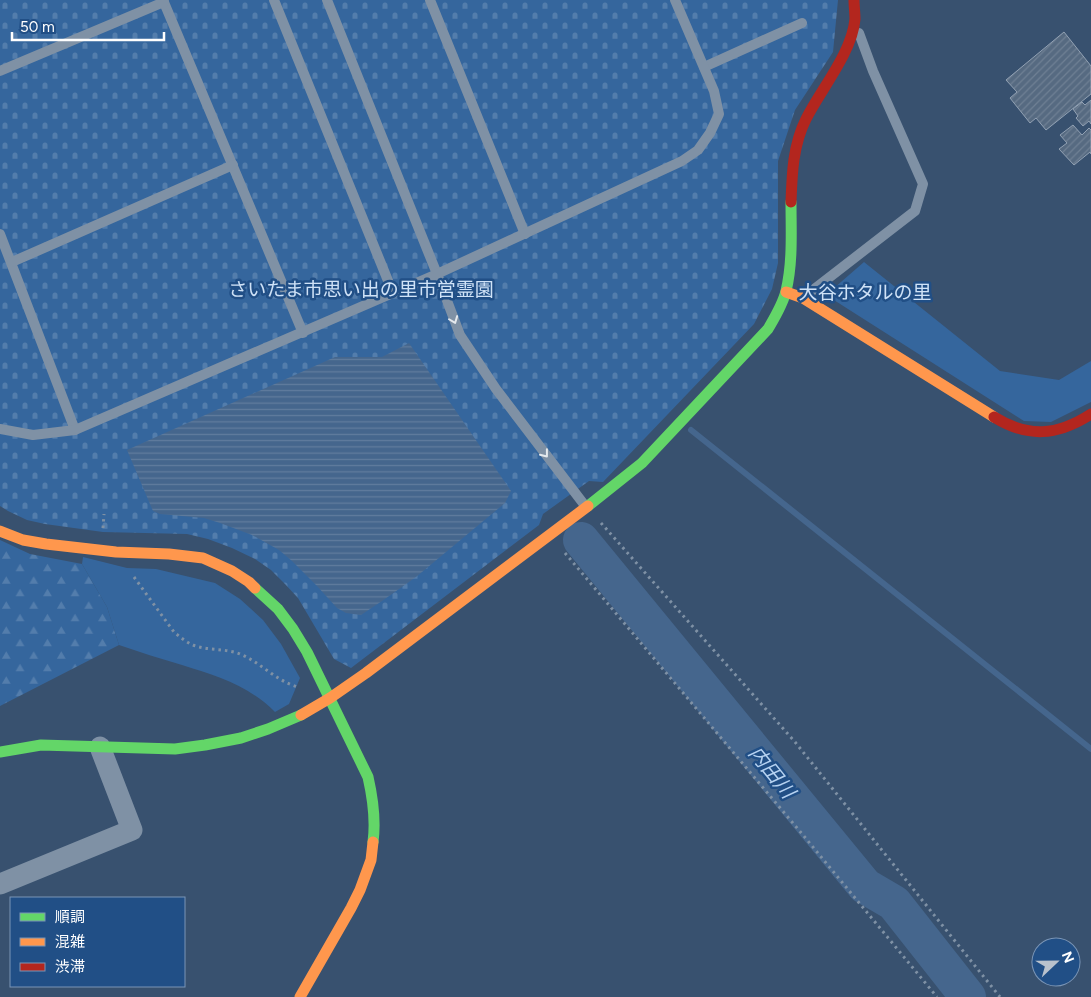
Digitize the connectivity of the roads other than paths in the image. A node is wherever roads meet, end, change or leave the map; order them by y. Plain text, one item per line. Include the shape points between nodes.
1 (274, 0) edge
2 (327, 0) edge
3 (430, 0) edge
4 (675, 0) edge
5 (854, 0) edge
6 (163, 1) edge
7 (854, 20) junction
8 (802, 23) dead end
9 (704, 67) junction
10 (0, 71) edge
11 (233, 165) junction
12 (0, 234) edge
13 (525, 234) junction
14 (12, 262) junction
15 (437, 274) junction
16 (786, 292) junction
17 (393, 293) junction
18 (803, 298) junction
19 (303, 333) junction
20 (1091, 414) edge
21 (0, 429) edge
22 (75, 430) junction
23 (582, 511) junction
24 (0, 530) edge
25 (330, 698) junction
26 (100, 747) junction
27 (0, 752) edge
28 (0, 884) edge
29 (300, 997) edge

1 - 17 lane
2 - 15 lane
3 - 13 lane
4 - 9 lane
5 - 7 street
6 - 10 lane
6 - 11 lane
7 - 16 street via 848,47 806,119 797,142 792,172 790,270
7 - 18 lane via 923,184 915,210
8 - 9 lane
9 - 13 lane via 719,114 698,150 682,161
11 - 14 lane
11 - 19 lane
12 - 14 lane
13 - 15 lane
14 - 22 lane
15 - 17 lane
15 -> 23 lane via 460,335
16 - 18 street
16 - 23 street via 768,329 642,463
17 - 19 lane
18 - 20 street via 1006,424 1046,432 1064,429
19 - 22 lane
21 - 22 lane via 33,435
23 - 25 street
24 - 25 street via 23,540 46,544 203,558 232,571 278,609 294,629
25 - 26 street via 268,729 214,744 175,749
25 - 29 street via 368,777 375,825 371,860 360,890
26 - 27 street via 41,745
26 - 28 street via 132,830

